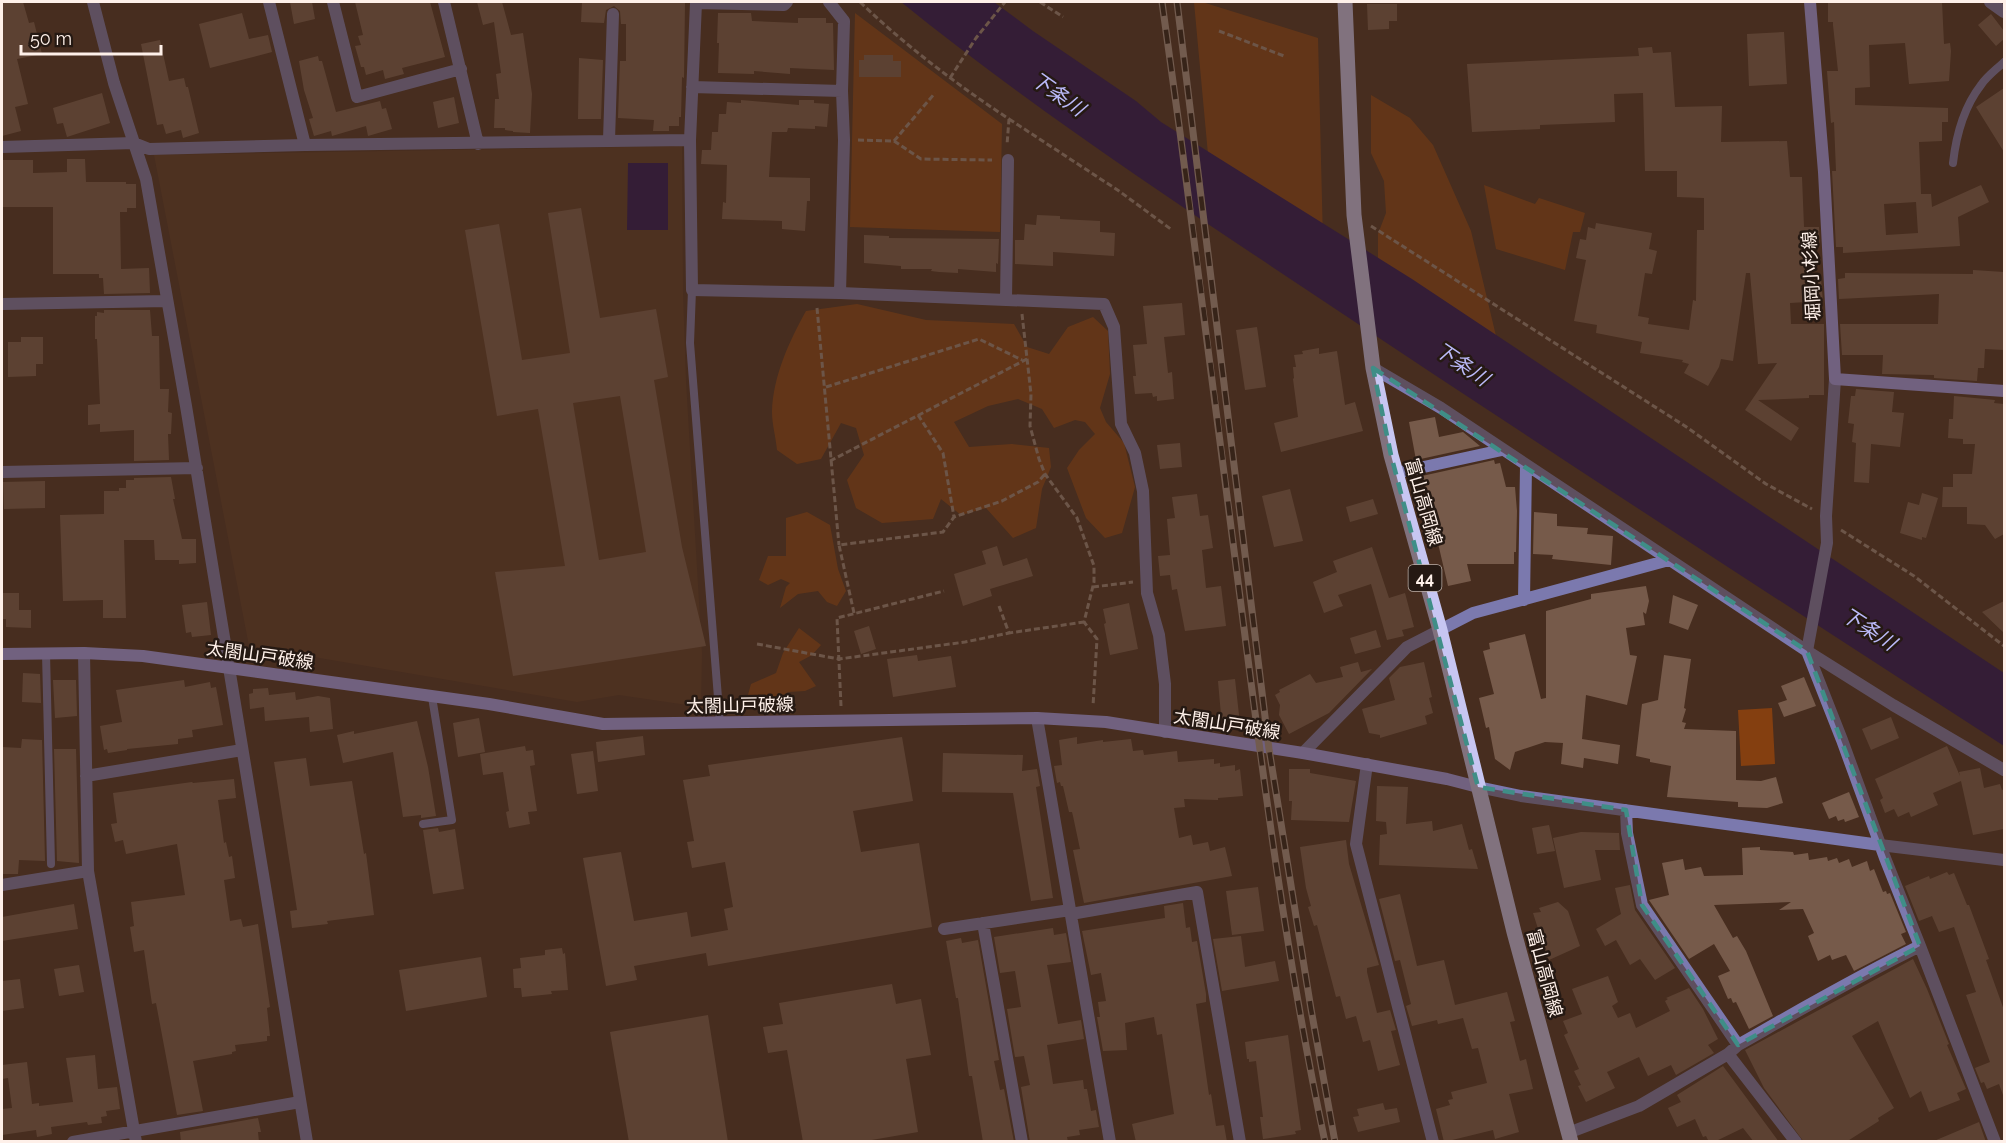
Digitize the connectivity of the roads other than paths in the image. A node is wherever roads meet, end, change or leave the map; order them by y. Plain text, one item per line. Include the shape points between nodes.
1 (93, 2) edge
2 (269, 2) edge
3 (333, 2) edge
4 (444, 2) edge
5 (787, 2) edge
6 (829, 2) edge
7 (1345, 2) edge
8 (1810, 2) edge
9 (1990, 2) edge
10 (2004, 12) edge
11 (613, 14) dead end
12 (2004, 62) edge
13 (461, 69) junction
14 (693, 87) junction
15 (842, 91) junction
16 (609, 140) junction
17 (690, 140) junction
18 (134, 143) junction
19 (478, 144) junction
20 (305, 145) junction
21 (2, 147) edge
22 (1008, 160) road end
23 (1953, 163) dead end
24 (692, 290) junction
25 (840, 293) junction
26 (1006, 300) junction
27 (167, 301) junction
28 (2, 303) edge
29 (1373, 368) junction
30 (1835, 379) junction
31 (2004, 391) edge
32 (1502, 450) junction
33 (1526, 466) junction
34 (197, 468) junction
35 (2, 472) edge
36 (1396, 473) junction
37 (1669, 561) junction
38 (1524, 600) junction
39 (1440, 630) junction
40 (1807, 651) junction
41 (46, 653) junction
42 (84, 653) junction
43 (2, 654) edge
44 (229, 669) junction
45 (432, 697) junction
46 (1037, 718) junction
47 (720, 723) junction
48 (1164, 732) junction
49 (242, 750) junction
50 (1303, 753) junction
51 (1367, 764) junction
52 (2004, 770) edge
53 (86, 776) junction
54 (1478, 788) junction
55 (1626, 810) junction
56 (423, 825) dead end
57 (1880, 845) junction
58 (2004, 860) edge
59 (51, 864) dead end
60 (88, 871) junction
61 (2, 885) edge
62 (1070, 912) junction
63 (983, 923) junction
64 (944, 929) dead end
65 (1920, 946) junction
66 (1733, 1050) junction
67 (300, 1102) junction
68 (135, 1136) edge
69 (1570, 1137) edge
70 (73, 1142) edge
71 (307, 1142) edge
72 (1022, 1142) edge
73 (1110, 1142) edge
74 (1240, 1142) edge
75 (1433, 1142) edge
76 (1796, 1142) edge
77 (1995, 1142) edge

1 - 18 street
2 - 20 street
3 - 13 street via 357,97
4 - 13 street
5 - 14 street via 696,3
6 - 15 street via 844,21
7 - 29 main road, 富山高岡線 / 44 via 1354,215
8 - 30 main road, 堀岡小杉線
9 - 10 street
11 - 16 street
12 - 23 lane via 1981,84 1967,109 1955,139
13 - 19 street
14 - 15 street
14 - 17 street
15 - 25 street
16 - 17 street
16 - 19 street
17 - 24 street
18 - 20 street via 148,149
18 - 21 street
18 - 27 street via 146,179
19 - 20 street
22 - 26 street
24 - 25 street
24 - 47 lane via 690,343
25 - 26 street
26 - 48 street via 1104,304 1114,327 1121,424 1135,453 1143,491 1147,593 1160,635 1165,684
27 - 28 street
27 - 34 street
29 - 32 street
29 - 36 main road, 富山高岡線 / 44
30 - 31 main road
30 - 40 street via 1827,543
32 - 33 street
32 - 36 street
33 - 37 street
33 - 38 street
34 - 35 street
34 - 44 street
36 - 39 main road, 富山高岡線 / 44
37 - 38 street
37 - 40 street
38 - 39 street via 1473,613
39 - 50 street via 1407,647
39 - 54 main road, 富山高岡線 / 44
40 - 52 street
40 - 57 street
41 - 42 main road, 太閤山戸破線
41 - 43 main road, 太閤山戸破線
41 - 59 lane
42 - 44 main road, 太閤山戸破線
42 - 53 street
44 - 45 main road, 太閤山戸破線
44 - 49 street
45 - 47 main road, 太閤山戸破線 via 603,724
45 - 56 lane via 452,820
46 - 47 main road, 太閤山戸破線
46 - 48 main road, 太閤山戸破線
46 - 62 street
48 - 50 main road, 太閤山戸破線
49 - 53 street
49 - 67 street
50 - 51 main road, 太閤山戸破線
51 - 54 main road, 太閤山戸破線
51 - 75 street via 1356,844
53 - 60 street
54 - 55 street
54 - 69 main road, 富山高岡線 / 44
55 - 57 street
55 - 66 street via 1642,905
57 - 58 street
57 - 65 street
60 - 61 street
60 - 68 street
62 - 63 street
62 - 73 street
62 - 74 street via 1197,892
63 - 64 street
63 - 72 street
65 - 66 street
65 - 77 street
66 - 69 street via 1639,1106
66 - 76 street
67 - 68 street
67 - 71 street
68 - 70 street

